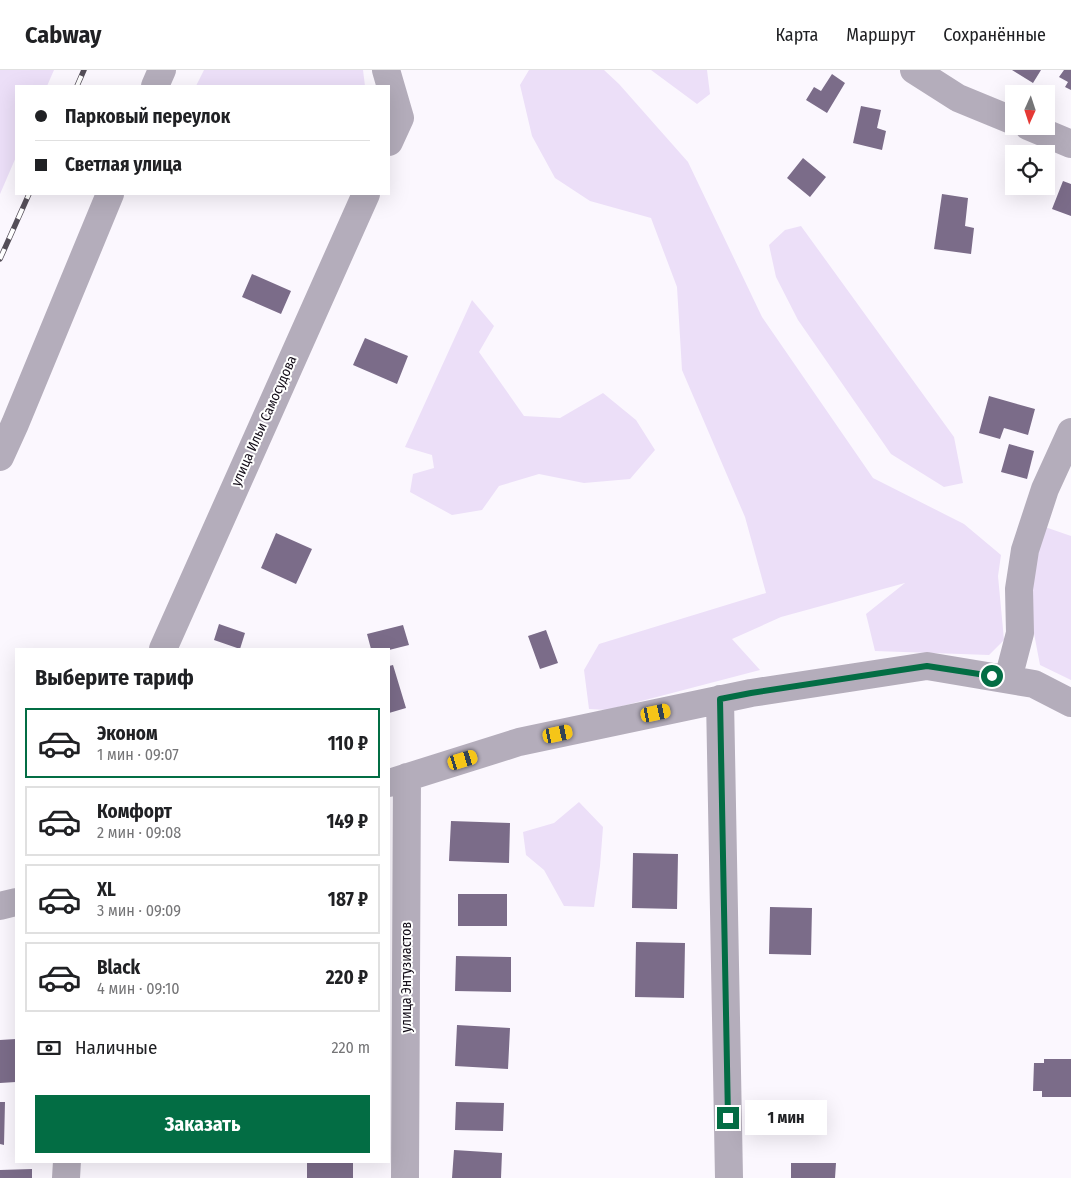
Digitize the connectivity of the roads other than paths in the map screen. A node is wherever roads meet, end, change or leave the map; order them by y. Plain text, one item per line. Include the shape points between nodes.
1 (162, 70) edge
2 (386, 70) edge
3 (914, 70) edge
4 (156, 85) edge
5 (1005, 117) edge
6 (1050, 135) edge
7 (390, 140) edge
8 (1071, 144) edge
9 (110, 195) edge
10 (366, 195) edge
11 (1071, 432) edge
12 (0, 457) edge
13 (163, 648) edge
14 (1008, 679) junction
15 (720, 699) junction
16 (1071, 703) edge
17 (398, 780) edge
18 (15, 902) edge
19 (0, 906) edge
20 (66, 1163) edge
21 (66, 1178) edge
22 (405, 1178) edge
23 (729, 1178) edge

1 - 4 street
2 - 7 street via 400,118
3 - 5 street via 958,98
6 - 8 street
9 - 12 street
10 - 13 street, улица Ильи Самосудова
11 - 14 street via 1045,489 1025,550 1018,589 1020,633
14 - 15 street via 927,666
14 - 16 street via 1034,684
15 - 17 street via 519,742
15 - 23 street
17 - 22 street, улица Энтузиастов
18 - 19 street
20 - 21 street

